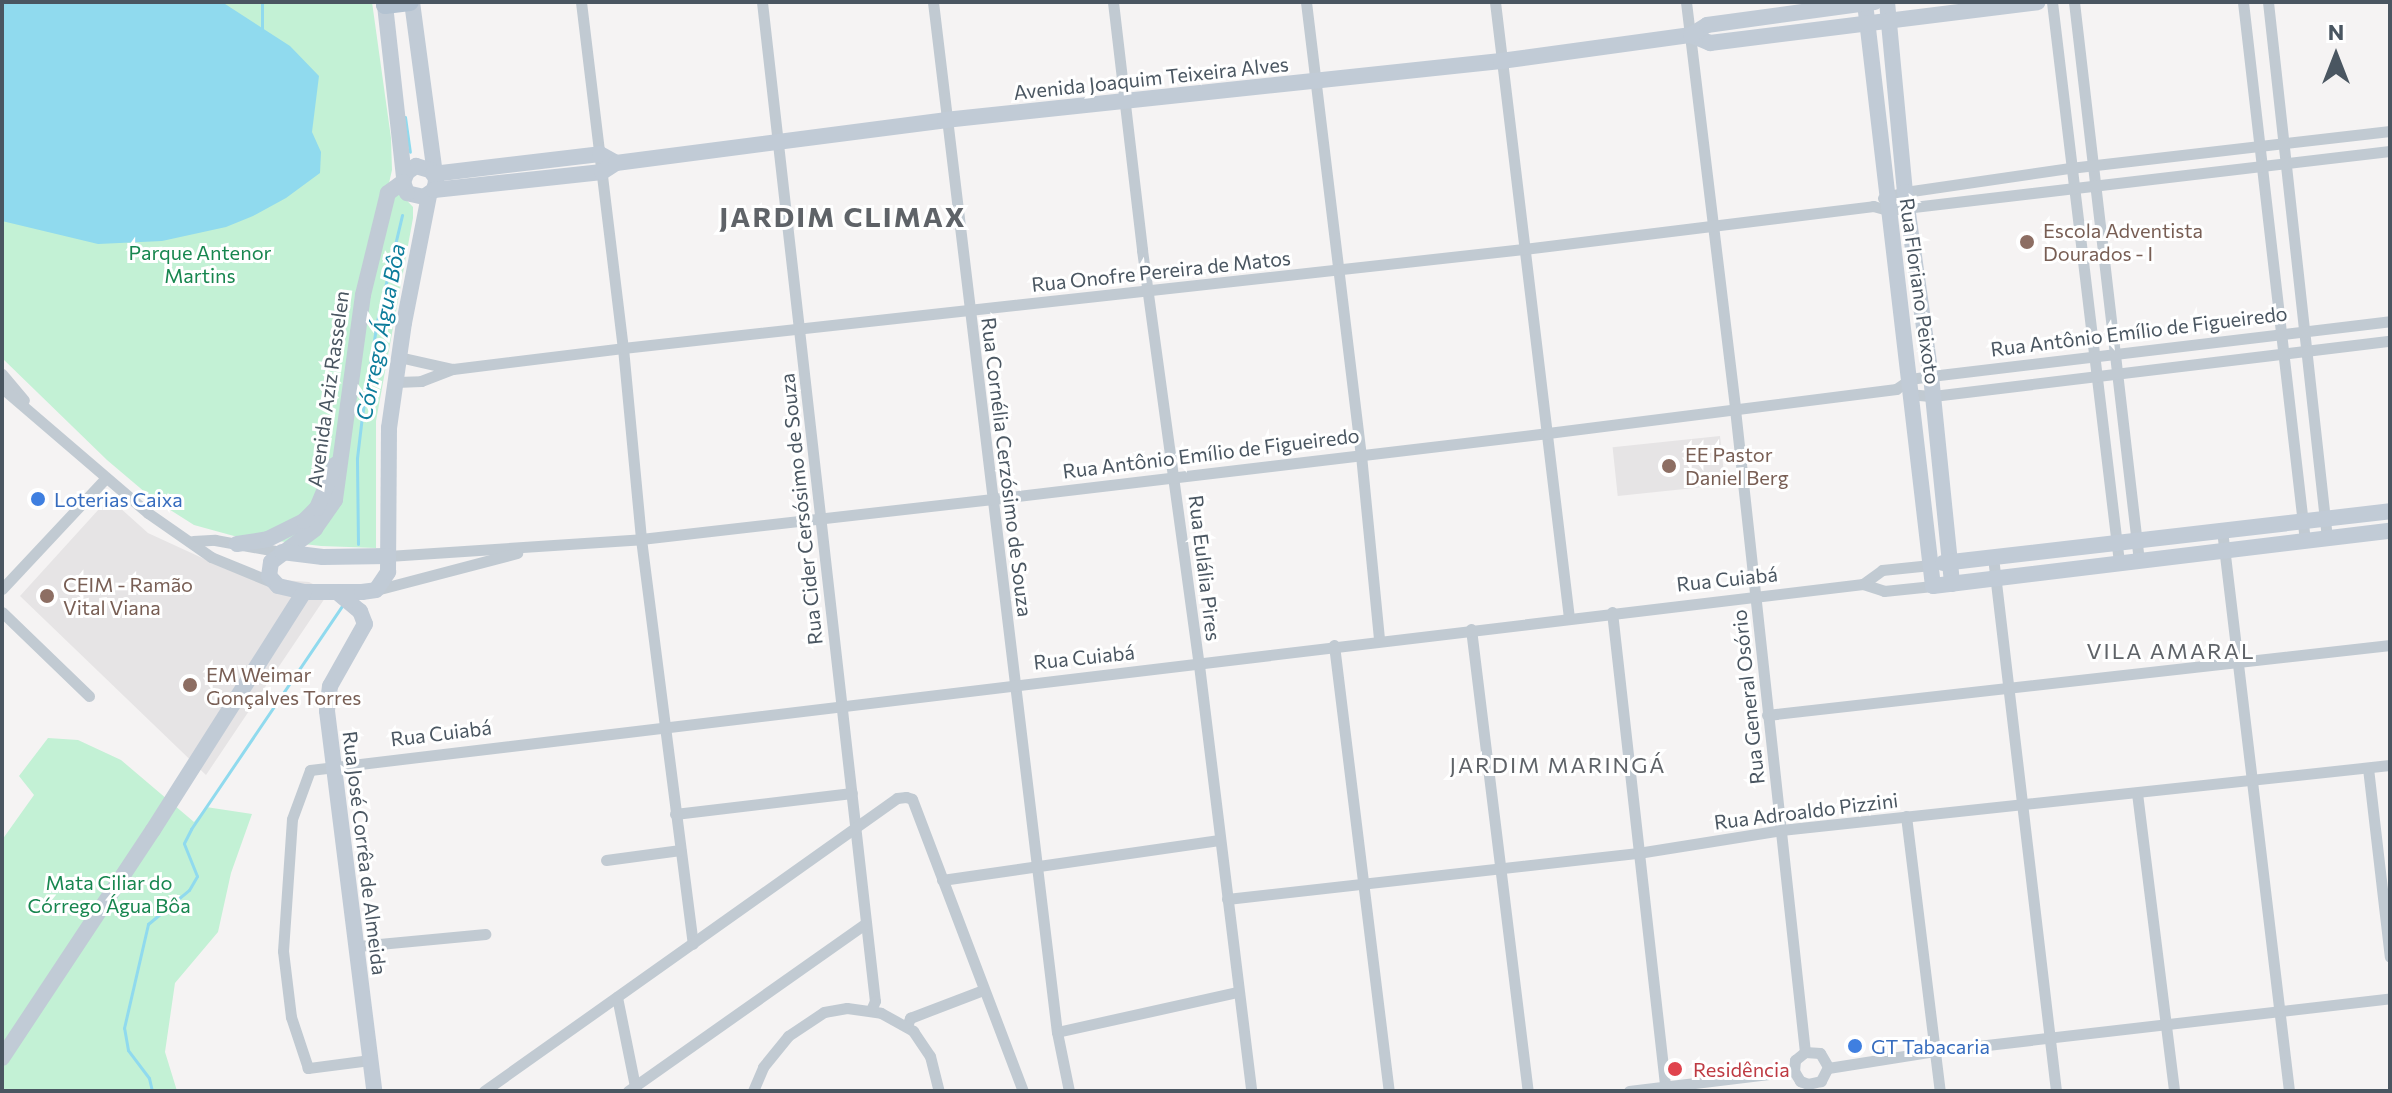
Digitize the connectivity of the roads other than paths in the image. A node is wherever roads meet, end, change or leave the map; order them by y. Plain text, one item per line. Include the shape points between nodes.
1 (411, 2) edge
2 (581, 2) edge
3 (762, 2) edge
4 (933, 2) edge
5 (1113, 2) edge
6 (1306, 2) edge
7 (1495, 2) edge
8 (1686, 2) edge
9 (1865, 2) edge
10 (1874, 2) edge
11 (2037, 2) edge
12 (2052, 2) edge
13 (2074, 2) edge
14 (2243, 2) edge
15 (2268, 2) edge
16 (385, 3) edge
17 (1888, 10) edge
18 (1867, 22) junction
19 (1691, 35) junction
20 (1501, 61) junction
21 (1315, 81) junction
22 (1126, 103) junction
23 (945, 120) junction
24 (2390, 131) edge
25 (778, 141) junction
26 (2284, 144) junction
27 (2259, 147) junction
28 (2390, 151) edge
29 (600, 154) junction
30 (2288, 163) junction
31 (582, 165) junction
32 (2092, 166) junction
33 (2262, 166) junction
34 (609, 167) junction
35 (2070, 168) junction
36 (404, 180) junction
37 (432, 182) junction
38 (2094, 187) junction
39 (2072, 189) junction
40 (1906, 200) junction
41 (1883, 204) junction
42 (1714, 225) junction
43 (1524, 249) junction
44 (1336, 269) junction
45 (1148, 291) junction
46 (969, 310) junction
47 (2390, 321) edge
48 (799, 329) junction
49 (2303, 332) junction
50 (2281, 335) junction
51 (2390, 341) edge
52 (623, 348) junction
53 (2305, 351) junction
54 (2113, 354) junction
55 (2283, 354) junction
56 (2094, 356) junction
57 (399, 357) junction
58 (421, 360) junction
59 (453, 369) junction
60 (2115, 373) junction
61 (2, 374) edge
62 (2096, 375) junction
63 (1931, 376) junction
64 (421, 381) junction
65 (396, 382) junction
66 (2, 388) edge
67 (1912, 388) junction
68 (1933, 396) junction
69 (28, 408) junction
70 (1735, 409) junction
71 (1548, 433) junction
72 (1361, 455) junction
73 (339, 457) junction
74 (1175, 477) junction
75 (106, 478) junction
76 (993, 499) junction
77 (2390, 511) edge
78 (2324, 518) junction
79 (820, 519) junction
80 (2301, 521) junction
81 (2222, 530) junction
82 (2390, 531) edge
83 (2327, 538) junction
84 (641, 539) junction
85 (2136, 540) junction
86 (193, 541) junction
87 (2305, 541) junction
88 (2116, 543) junction
89 (237, 544) junction
90 (529, 548) junction
91 (2224, 551) junction
92 (282, 552) junction
93 (388, 556) junction
94 (1993, 557) junction
95 (2139, 561) junction
96 (1950, 562) junction
97 (2119, 562) junction
98 (1931, 565) junction
99 (1996, 579) junction
100 (272, 582) junction
101 (1863, 584) junction
102 (1952, 584) junction
103 (1933, 586) junction
104 (2, 589) edge
105 (376, 590) junction
106 (304, 592) junction
107 (337, 592) junction
108 (1756, 596) junction
109 (2, 612) edge
110 (1612, 612) junction
111 (1569, 618) junction
112 (1471, 629) junction
113 (1379, 640) junction
114 (1334, 645) junction
115 (2390, 645) edge
116 (2239, 664) junction
117 (1199, 665) junction
118 (1016, 684) junction
119 (2009, 689) junction
120 (89, 696) dead end
121 (842, 705) junction
122 (1767, 715) junction
123 (663, 727) junction
124 (2390, 765) edge
125 (335, 766) junction
126 (2368, 768) junction
127 (2253, 779) junction
128 (852, 793) junction
129 (2137, 793) junction
130 (2022, 804) junction
131 (675, 814) junction
132 (1906, 816) junction
133 (856, 830) junction
134 (1781, 830) junction
135 (1219, 840) junction
136 (680, 850) junction
137 (1638, 853) junction
138 (606, 860) dead end
139 (1036, 864) junction
140 (1503, 870) junction
141 (942, 880) junction
142 (1365, 884) junction
143 (1227, 899) junction
144 (866, 923) junction
145 (485, 934) dead end
146 (693, 944) junction
147 (358, 946) junction
148 (2390, 957) edge
149 (983, 990) junction
150 (1238, 992) junction
151 (617, 997) junction
152 (2390, 998) edge
153 (871, 1010) junction
154 (2280, 1011) junction
155 (2165, 1023) junction
156 (907, 1026) junction
157 (1057, 1032) junction
158 (2049, 1038) junction
159 (1935, 1051) junction
160 (1805, 1052) junction
161 (2, 1058) edge
162 (370, 1060) junction
163 (1828, 1068) junction
164 (1794, 1071) junction
165 (1809, 1088) edge
166 (633, 1089) edge
167 (1666, 1089) edge
168 (374, 1091) edge
169 (484, 1091) edge
170 (753, 1091) edge
171 (939, 1091) edge
172 (1023, 1091) edge
173 (1069, 1091) edge
174 (1251, 1091) edge
175 (1389, 1091) edge
176 (1528, 1091) edge
177 (1629, 1091) edge
178 (1940, 1091) edge
179 (2056, 1091) edge
180 (2174, 1091) edge
181 (2289, 1091) edge

1 - 16 main road
1 - 37 street
2 - 29 street
3 - 25 street, Rua Cider Cersósimo de Souza
4 - 23 street, Rua Cornélia Cerzósimo de Souza
5 - 22 street, Rua Eulália Pires
6 - 21 street
7 - 20 street
8 - 19 street, Rua General Osório
9 - 10 street, Avenida Joaquim Teixeira Alves
9 - 18 street, Rua Floriano Peixoto
9 - 19 street, Avenida Joaquim Teixeira Alves via 1707,25
11 - 17 street, Avenida Joaquim Teixeira Alves
12 - 35 street
13 - 32 street
14 - 27 street
15 - 26 street
16 - 36 street
17 - 18 street, Avenida Joaquim Teixeira Alves
17 - 40 street, Rua Floriano Peixoto
18 - 19 street, Avenida Joaquim Teixeira Alves via 1710,43
18 - 41 street, Rua Floriano Peixoto
19 - 20 street, Avenida Joaquim Teixeira Alves
19 - 42 street, Rua General Osório
20 - 21 street, Avenida Joaquim Teixeira Alves
20 - 43 street
21 - 22 street, Avenida Joaquim Teixeira Alves
21 - 44 street
22 - 23 street, Avenida Joaquim Teixeira Alves
22 - 45 street, Rua Eulália Pires
23 - 25 street, Avenida Joaquim Teixeira Alves
23 - 46 street, Rua Cornélia Cerzósimo de Souza
24 - 26 street, Rua Onofre Pereira de Matos
25 - 34 street, Avenida Joaquim Teixeira Alves
25 - 48 street, Rua Cider Cersósimo de Souza
26 - 27 street, Rua Onofre Pereira de Matos
26 - 30 street
27 - 32 street, Rua Onofre Pereira de Matos
27 - 33 street
28 - 30 street, Rua Onofre Pereira de Matos
29 - 31 street
29 - 34 street
30 - 33 street, Rua Onofre Pereira de Matos
30 - 49 street
31 - 34 street, Avenida Joaquim Teixeira Alves
31 - 37 street
32 - 35 street, Rua Onofre Pereira de Matos
32 - 38 street
33 - 38 street, Rua Onofre Pereira de Matos
33 - 50 street
34 - 52 street
35 - 39 street
35 - 40 street, Rua Onofre Pereira de Matos
36 - 37 street via 416,166
36 - 37 street via 412,197
36 - 73 street, Avenida Aziz Rasselen via 388,193 380,218
37 - 57 street
38 - 39 street, Rua Onofre Pereira de Matos
38 - 54 street
39 - 40 street, Rua Onofre Pereira de Matos
39 - 56 street
40 - 41 street, Rua Onofre Pereira de Matos
40 - 63 street, Rua Floriano Peixoto
41 - 42 street, Rua Onofre Pereira de Matos
41 - 67 street, Rua Floriano Peixoto
42 - 43 street, Rua Onofre Pereira de Matos
42 - 70 street, Rua General Osório
43 - 44 street, Rua Onofre Pereira de Matos
43 - 71 street
44 - 45 street, Rua Onofre Pereira de Matos
44 - 72 street
45 - 46 street, Rua Onofre Pereira de Matos
45 - 74 street, Rua Eulália Pires
46 - 48 street, Rua Onofre Pereira de Matos
46 - 76 street, Rua Cornélia Cerzósimo de Souza
47 - 49 street, Rua Antônio Emílio de Figueiredo
48 - 52 street, Rua Onofre Pereira de Matos
48 - 79 street, Rua Cider Cersósimo de Souza
49 - 50 street, Rua Antônio Emílio de Figueiredo
49 - 53 street
50 - 54 street, Rua Antônio Emílio de Figueiredo
50 - 55 street
51 - 53 street, Rua Antônio Emílio de Figueiredo
52 - 59 street, Rua Onofre Pereira de Matos
52 - 84 street
53 - 55 street, Rua Antônio Emílio de Figueiredo
53 - 78 street
54 - 56 street, Rua Antônio Emílio de Figueiredo
54 - 60 street
55 - 60 street, Rua Antônio Emílio de Figueiredo
55 - 80 street
56 - 62 street
56 - 63 street, Rua Antônio Emílio de Figueiredo
57 - 58 street, Rua Onofre Pereira de Matos
57 - 65 street
58 - 59 street, Rua Onofre Pereira de Matos
58 - 64 street
59 - 64 street, Rua Onofre Pereira de Matos
60 - 62 street, Rua Antônio Emílio de Figueiredo
60 - 85 street
61 - 69 street
62 - 68 street, Rua Antônio Emílio de Figueiredo
62 - 88 street
63 - 67 street, Rua Antônio Emílio de Figueiredo
63 - 68 street, Rua Floriano Peixoto
64 - 65 street, Rua Onofre Pereira de Matos
65 - 93 street via 389,428
66 - 69 street, Rua Antônio Emílio de Figueiredo
67 - 68 street, Rua Antônio Emílio de Figueiredo
67 - 70 street, Rua Antônio Emílio de Figueiredo
67 - 98 street, Rua Floriano Peixoto
68 - 96 street, Rua Floriano Peixoto
69 - 75 street, Rua Antônio Emílio de Figueiredo
70 - 71 street, Rua Antônio Emílio de Figueiredo
70 - 108 street, Rua General Osório
71 - 72 street, Rua Antônio Emílio de Figueiredo
71 - 111 street
72 - 74 street, Rua Antônio Emílio de Figueiredo
72 - 113 street
73 - 89 street via 317,508 304,521 268,539
73 - 92 street, Avenida Aziz Rasselen via 335,500 315,529
74 - 76 street, Rua Antônio Emílio de Figueiredo
74 - 117 street, Rua Eulália Pires
75 - 86 street, Rua Antônio Emílio de Figueiredo
75 - 104 street
76 - 79 street, Rua Antônio Emílio de Figueiredo
76 - 118 street, Rua Cornélia Cerzósimo de Souza
77 - 78 street, Rua Cuiabá
78 - 80 street, Rua Cuiabá
78 - 83 street
79 - 84 street, Rua Antônio Emílio de Figueiredo
79 - 121 street, Rua Cider Cersósimo de Souza
80 - 81 street, Rua Cuiabá
80 - 87 street
81 - 85 street, Rua Cuiabá
81 - 91 street
82 - 83 street, Rua Cuiabá
83 - 87 street, Rua Cuiabá
84 - 90 street, Rua Antônio Emílio de Figueiredo
84 - 123 street
85 - 88 street, Rua Cuiabá
85 - 95 street
86 - 89 street, Rua Antônio Emílio de Figueiredo
86 - 100 street, Rua Antônio Emílio de Figueiredo via 211,557
87 - 91 street, Rua Cuiabá
88 - 94 street, Rua Cuiabá
88 - 97 street
89 - 92 street, Rua Antônio Emílio de Figueiredo
90 - 93 street, Rua Antônio Emílio de Figueiredo
90 - 105 street, Rua Antônio Emílio de Figueiredo
91 - 95 street, Rua Cuiabá
91 - 116 street
92 - 93 street, Rua Antônio Emílio de Figueiredo
92 - 100 street via 271,562
93 - 105 street via 388,572
94 - 96 street, Rua Cuiabá
94 - 99 street
95 - 97 street, Rua Cuiabá
96 - 98 street, Rua Cuiabá
96 - 102 street, Rua Floriano Peixoto
97 - 99 street, Rua Cuiabá
98 - 101 street, Rua Cuiabá via 1882,570
98 - 103 street, Rua Floriano Peixoto
99 - 102 street, Rua Cuiabá
99 - 119 street
100 - 106 street, Rua Antônio Emílio de Figueiredo
101 - 103 street, Rua Cuiabá via 1884,591
101 - 108 street, Rua Cuiabá
102 - 103 street, Rua Cuiabá
105 - 107 street, Rua Antônio Emílio de Figueiredo
106 - 107 street, Rua Antônio Emílio de Figueiredo
106 - 161 street
107 - 125 street, Rua José Corrêa de Almeida via 360,611 363,629 330,686 327,711
108 - 110 street, Rua Cuiabá
108 - 122 street, Rua General Osório
109 - 120 street
110 - 111 street, Rua Cuiabá
110 - 137 street
111 - 112 street, Rua Cuiabá
112 - 113 street, Rua Cuiabá
112 - 140 street
113 - 114 street, Rua Cuiabá
114 - 117 street, Rua Cuiabá
114 - 142 street
115 - 116 street
116 - 119 street
116 - 127 street
117 - 118 street, Rua Cuiabá
117 - 135 street, Rua Eulália Pires
118 - 121 street, Rua Cuiabá
118 - 139 street, Rua Cornélia Cerzósimo de Souza
119 - 122 street
119 - 130 street
121 - 123 street, Rua Cuiabá
121 - 128 street, Rua Cider Cersósimo de Souza
122 - 134 street, Rua General Osório
123 - 125 street, Rua Cuiabá
123 - 131 street
124 - 126 street, Rua Adroaldo Pizzini
125 - 147 street, Rua José Corrêa de Almeida
125 - 162 street, Rua Cuiabá via 310,770 292,819 283,951 291,1017 308,1068
126 - 127 street, Rua Adroaldo Pizzini
126 - 148 street
127 - 129 street, Rua Adroaldo Pizzini
127 - 154 street
128 - 131 street
128 - 133 street, Rua Cider Cersósimo de Souza
129 - 130 street, Rua Adroaldo Pizzini
129 - 155 street
130 - 132 street, Rua Adroaldo Pizzini
130 - 158 street
131 - 136 street
132 - 134 street, Rua Adroaldo Pizzini
132 - 159 street
133 - 141 street via 897,798 912,799
133 - 144 street, Rua Cider Cersósimo de Souza
133 - 146 street
134 - 137 street, Rua Adroaldo Pizzini
134 - 160 street, Rua General Osório
135 - 139 street
135 - 143 street, Rua Eulália Pires
136 - 138 street
136 - 146 street
137 - 140 street, Rua Adroaldo Pizzini
137 - 167 street
139 - 141 street
139 - 157 street, Rua Cornélia Cerzósimo de Souza
140 - 142 street, Rua Adroaldo Pizzini
140 - 176 street
141 - 149 street
142 - 143 street, Rua Adroaldo Pizzini
142 - 175 street
143 - 150 street, Rua Eulália Pires
144 - 153 street, Rua Cider Cersósimo de Souza via 875,1001
144 - 166 street
145 - 147 street
146 - 151 street
147 - 162 street, Rua José Corrêa de Almeida
149 - 156 street via 910,1018
149 - 172 street
150 - 157 street
150 - 174 street, Rua Eulália Pires
151 - 166 street
151 - 169 street
152 - 154 street
153 - 156 street
153 - 170 street via 835,1009 805,1022 770,1055
154 - 155 street
154 - 181 street
155 - 158 street
155 - 180 street
156 - 171 street via 927,1049
157 - 173 street, Rua Cornélia Cerzósimo de Souza
158 - 159 street
158 - 179 street
159 - 163 street
159 - 178 street
160 - 163 street via 1820,1053
160 - 164 street via 1795,1060
162 - 168 street, Rua José Corrêa de Almeida
163 - 165 street
164 - 165 street
164 - 167 street
167 - 177 street

